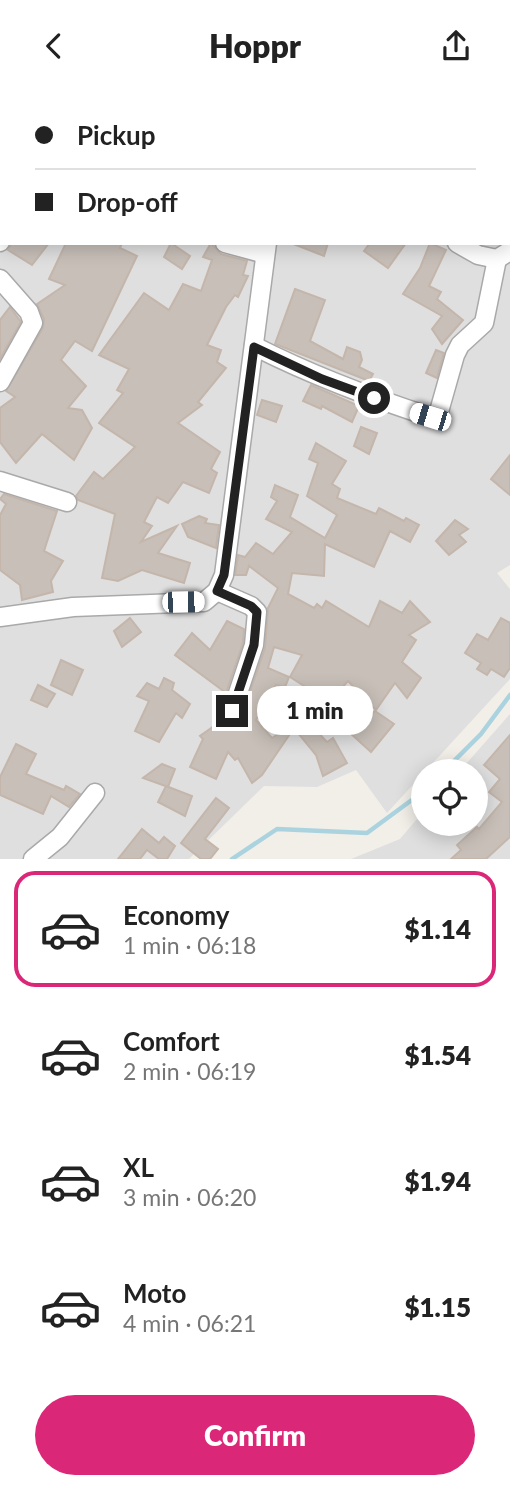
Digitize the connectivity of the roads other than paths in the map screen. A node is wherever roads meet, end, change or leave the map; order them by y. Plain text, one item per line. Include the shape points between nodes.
1 (239, 245) edge
2 (460, 245) edge
3 (266, 249) edge
4 (503, 255) edge
5 (0, 279) edge
6 (254, 347) junction
7 (0, 383) edge
8 (0, 481) edge
9 (67, 502) dead end
10 (217, 591) junction
11 (0, 617) edge
12 (232, 711) dead end
13 (95, 793) dead end
14 (33, 859) edge

1 - 3 street
2 - 4 street via 478,255
3 - 6 street
4 - 6 street via 484,323 460,345 438,415 430,417 361,394
5 - 7 street via 33,323
6 - 10 street via 224,575
8 - 9 street
10 - 11 street via 204,602 73,607
10 - 12 street via 257,612 254,645
13 - 14 street via 60,837

